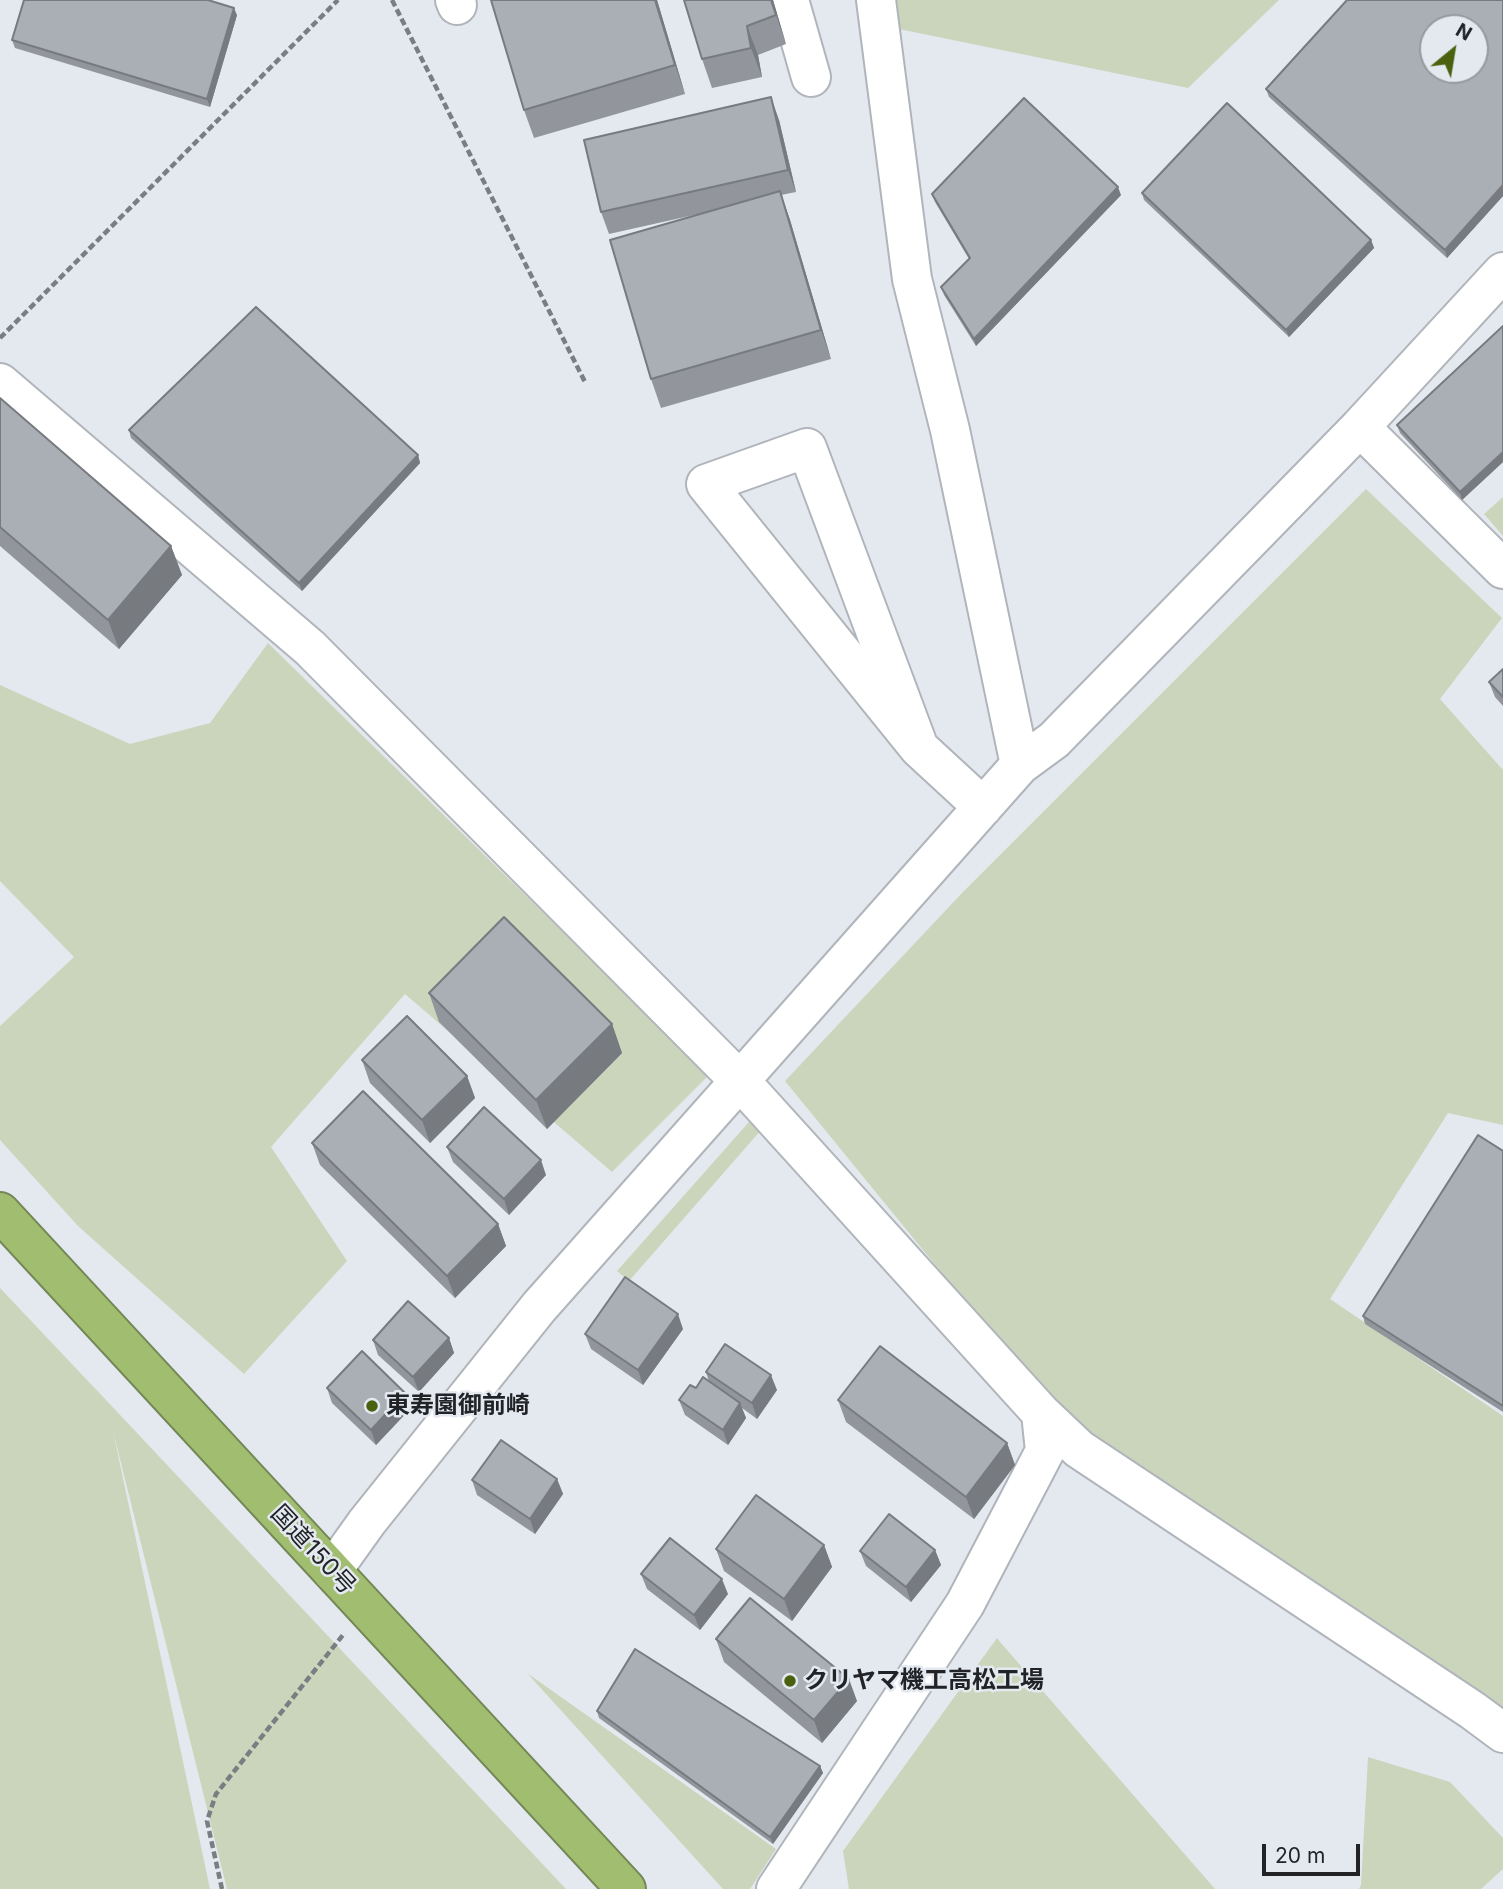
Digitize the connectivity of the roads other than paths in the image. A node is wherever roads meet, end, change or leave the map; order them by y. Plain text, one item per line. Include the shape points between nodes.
1 (789, 0) edge
2 (876, 0) edge
3 (811, 77) dead end
4 (1503, 272) edge
5 (0, 383) edge
6 (1360, 427) junction
7 (1503, 569) edge
8 (919, 748) junction
9 (1020, 765) junction
10 (983, 807) junction
11 (741, 1082) junction
12 (0, 1212) edge
13 (1041, 1412) junction
14 (332, 1571) junction
15 (1503, 1733) edge
16 (626, 1889) edge
17 (776, 1889) edge

1 - 3 street
2 - 9 street via 912,279 950,430
4 - 6 street
5 - 11 street via 310,648
6 - 7 street
6 - 9 street via 1054,740
8 - 8 street via 807,448 706,484 748,536
8 - 10 street
9 - 10 street
10 - 11 street
11 - 13 street
11 - 14 street via 539,1307
12 - 14 highway, 国道150号
13 - 15 street via 1079,1449
13 - 17 street via 1045,1451 965,1604
14 - 16 highway, 国道150号

